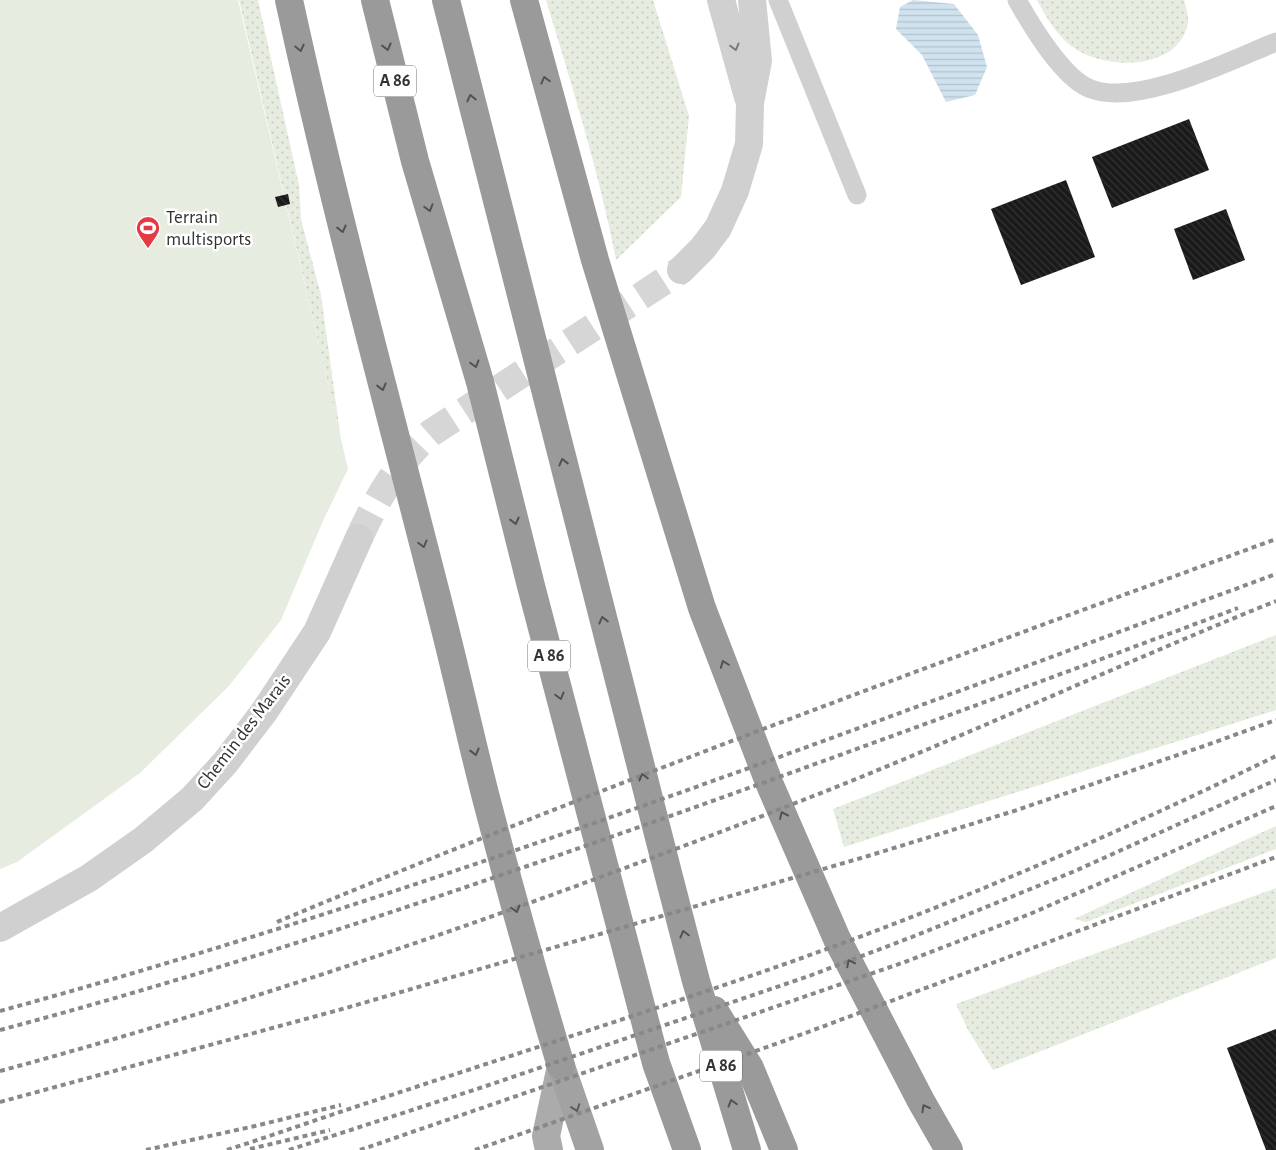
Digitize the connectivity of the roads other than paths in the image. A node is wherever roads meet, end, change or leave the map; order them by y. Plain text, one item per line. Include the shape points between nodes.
1 (289, 0) edge
2 (375, 0) edge
3 (446, 0) edge
4 (524, 0) edge
5 (721, 0) edge
6 (752, 0) edge
7 (778, 0) edge
8 (1017, 0) edge
9 (1276, 42) edge
10 (750, 103) junction
11 (857, 194) dead end
12 (681, 270) tunnel mouth
13 (359, 538) tunnel mouth
14 (0, 928) edge
15 (696, 981) junction
16 (561, 1066) junction
17 (549, 1150) edge
18 (590, 1150) edge
19 (687, 1150) edge
20 (747, 1150) edge
21 (784, 1150) edge
22 (949, 1150) edge

1 -> 16 highway via 330,182 493,825
2 -> 19 highway, A 86 via 415,161 480,382 656,1063
15 -> 3 highway, A 86
22 -> 4 highway via 838,939 770,785 702,608 595,260
5 -> 10 street
6 - 10 street via 758,61
7 - 11 lane
8 - 9 lane via 1065,70 1091,90 1134,93 1188,77
10 - 12 street via 749,144 736,191 718,228
13 - 14 street, Chemin des Marais via 318,632 264,712 192,799 143,840 89,878
20 -> 15 highway, A 86
15 - 21 highway via 750,1068
16 - 17 main road via 546,1136
16 -> 18 highway

